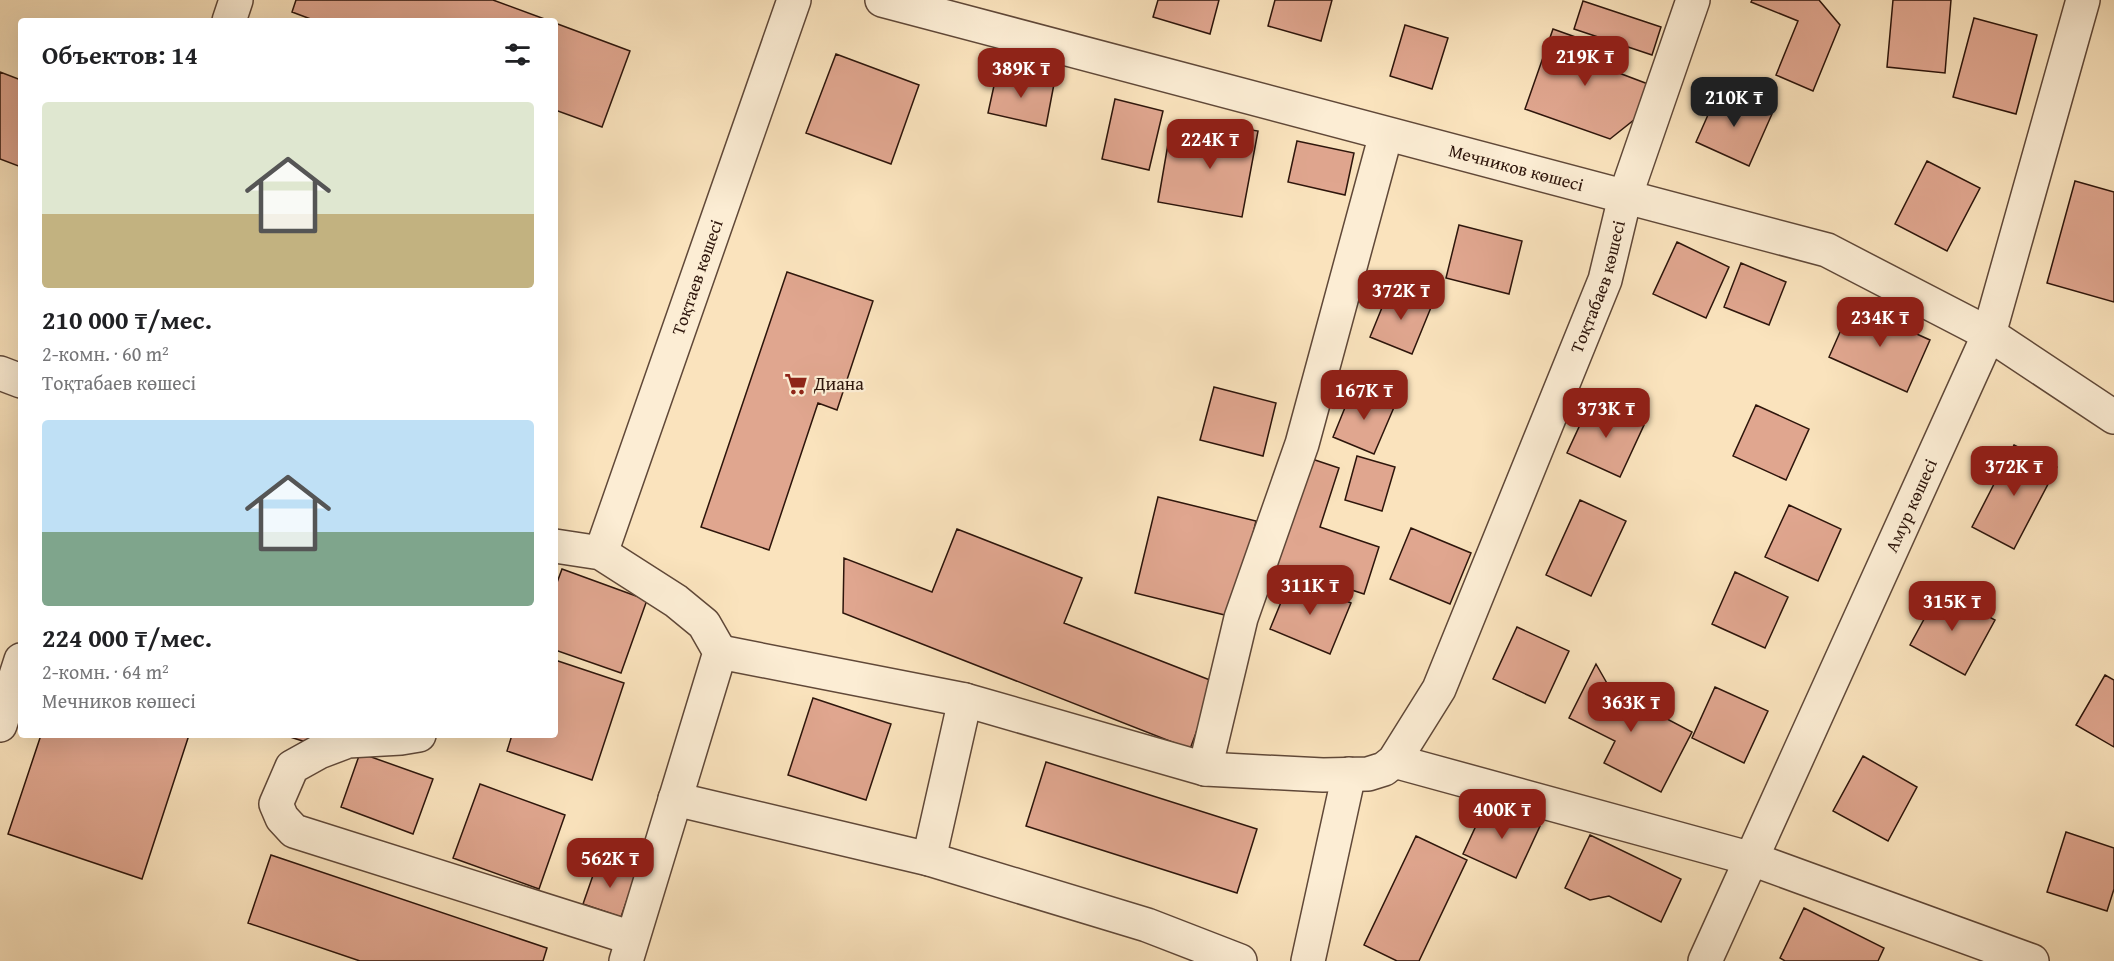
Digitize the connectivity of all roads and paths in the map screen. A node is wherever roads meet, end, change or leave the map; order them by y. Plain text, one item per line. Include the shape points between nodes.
1 (236, 0) edge
2 (794, 0) edge
3 (882, 0) edge
4 (1693, 0) edge
5 (2084, 0) edge
6 (231, 18) edge
7 (1386, 134) junction
8 (1625, 197) junction
9 (1989, 334) junction
10 (0, 373) edge
11 (18, 380) edge
12 (2110, 411) edge
13 (558, 547) edge
14 (601, 553) junction
15 (720, 652) junction
16 (18, 669) edge
17 (966, 700) junction
18 (0, 725) edge
19 (401, 738) edge
20 (1394, 761) junction
21 (1205, 769) junction
22 (1349, 774) junction
23 (675, 799) junction
24 (929, 859) junction
25 (1752, 859) junction
26 (629, 950) edge
27 (1240, 961) edge
28 (1308, 961) edge
29 (1705, 961) edge
30 (2032, 961) edge

1 - 6 street
2 - 14 street, Тоқтаев көшесі
3 - 7 street, Мечников көшесі
4 - 8 street, Тоқтабаев көшесі
5 - 9 street, Амур көшесі
7 - 8 street, Мечников көшесі
7 - 21 street via 1302,444 1242,618
8 - 9 street, Мечников көшесі via 1827,250
8 - 20 street, Тоқтабаев көшесі via 1605,280 1439,689
9 - 12 street, Мечников көшесі
9 - 25 street, Амур көшесі
10 - 11 street
13 - 14 street
14 - 15 street via 676,601 704,624
15 - 17 street
15 - 23 street
16 - 18 street
17 - 21 street
17 - 24 street
19 - 26 street via 348,741 292,767 276,804 282,818 294,831
20 - 22 street via 1384,770
20 - 25 street
21 - 22 street
22 - 28 street
23 - 24 street
23 - 26 street
24 - 27 street via 1147,926
25 - 29 street, Амур көшесі
25 - 30 street

